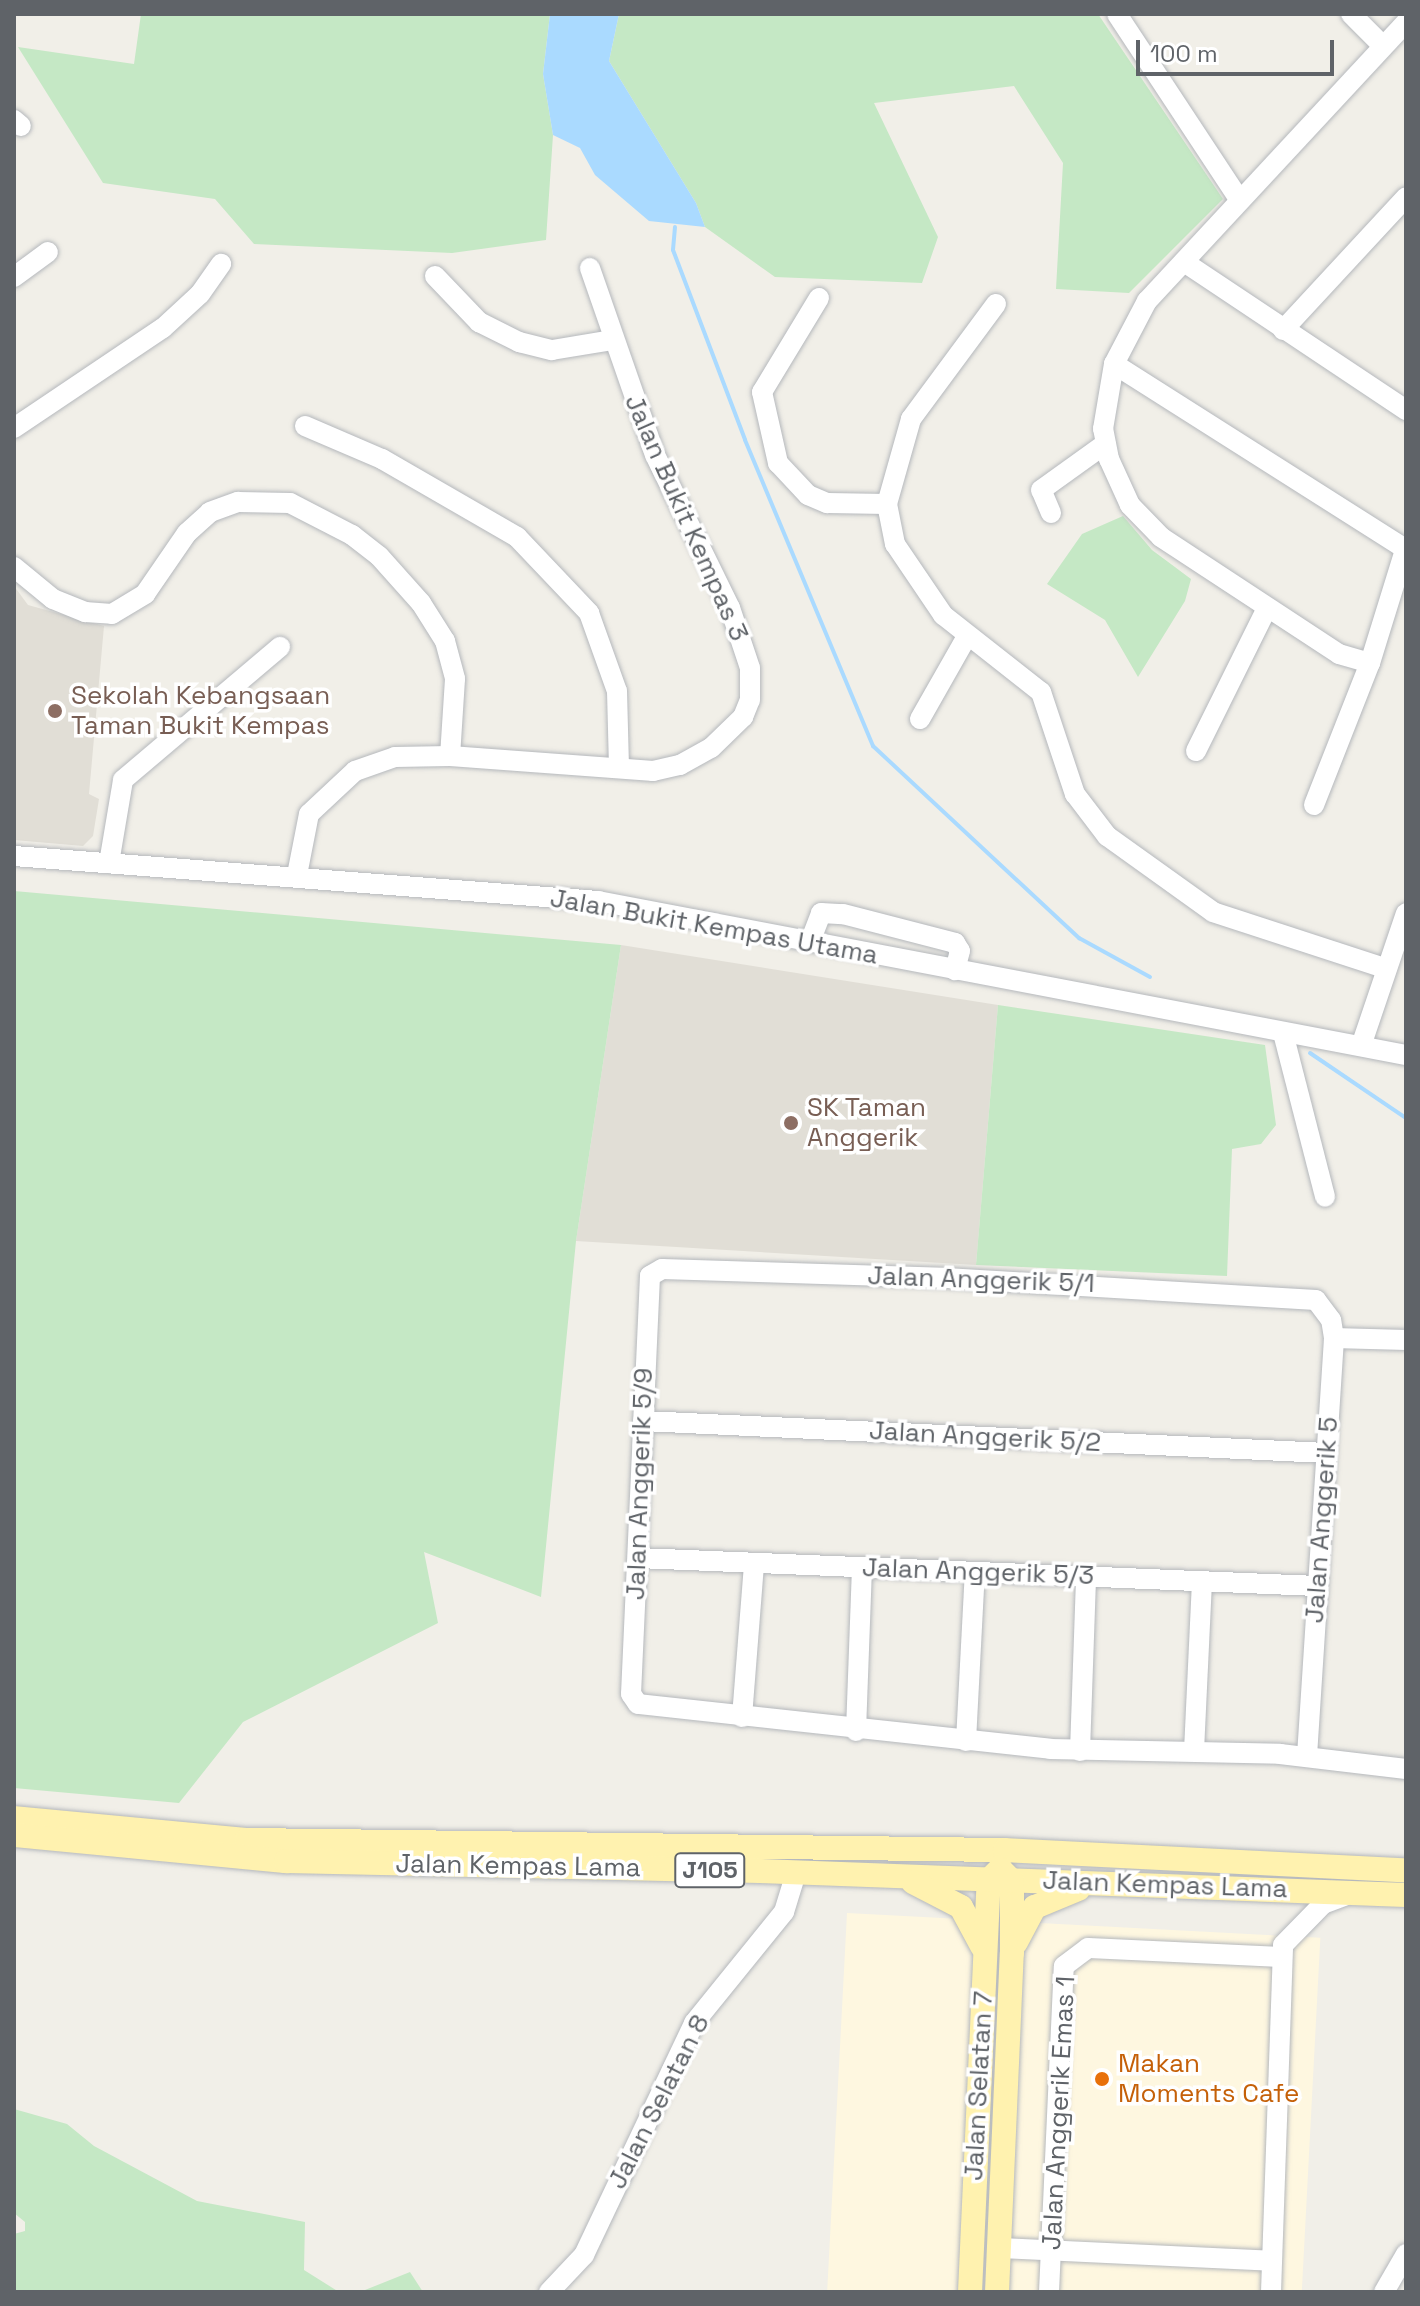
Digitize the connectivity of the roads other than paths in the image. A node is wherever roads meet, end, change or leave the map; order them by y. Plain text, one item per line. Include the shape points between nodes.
1 (1117, 14) edge
2 (1351, 14) edge
3 (1406, 22) edge
4 (1383, 46) junction
5 (1406, 197) edge
6 (1239, 199) junction
7 (48, 252) dead end
8 (1184, 262) junction
9 (221, 264) dead end
10 (590, 268) dead end
11 (435, 276) dead end
12 (14, 277) edge
13 (819, 298) dead end
14 (996, 304) dead end
15 (1283, 330) junction
16 (613, 340) junction
17 (1114, 364) junction
18 (1406, 410) edge
19 (305, 426) dead end
20 (14, 428) edge
21 (1105, 444) junction
22 (887, 504) junction
23 (1051, 513) dead end
24 (1406, 548) edge
25 (14, 567) edge
26 (1266, 610) junction
27 (966, 638) junction
28 (280, 647) dead end
29 (1370, 663) junction
30 (920, 719) dead end
31 (1196, 751) dead end
32 (450, 756) junction
33 (619, 768) junction
34 (1314, 805) dead end
35 (14, 856) edge
36 (109, 863) junction
37 (297, 875) junction
38 (1406, 913) edge
39 (810, 942) junction
40 (1384, 968) junction
41 (955, 970) junction
42 (1283, 1033) junction
43 (1361, 1046) junction
44 (1406, 1055) edge
45 (1325, 1197) dead end
46 (655, 1271) joint
47 (1307, 1296) joint
48 (1334, 1338) junction
49 (1406, 1340) edge
50 (643, 1421) junction
51 (1326, 1453) junction
52 (638, 1558) junction
53 (754, 1563) junction
54 (862, 1567) junction
55 (975, 1572) junction
56 (1086, 1577) junction
57 (1202, 1581) junction
58 (1318, 1586) junction
59 (742, 1717) junction
60 (856, 1731) junction
61 (966, 1741) junction
62 (1080, 1751) junction
63 (1194, 1751) junction
64 (1307, 1756) junction
65 (1406, 1769) edge
66 (14, 1818) edge
67 (14, 1835) edge
68 (906, 1849) junction
69 (1092, 1854) junction
70 (1406, 1870) edge
71 (796, 1873) junction
72 (1000, 1876) junction
73 (903, 1878) junction
74 (1107, 1882) junction
75 (1374, 1892) junction
76 (1406, 1895) edge
77 (1012, 1953) junction
78 (1282, 1957) junction
79 (985, 1960) junction
80 (1000, 2248) junction
81 (1052, 2251) junction
82 (1406, 2254) edge
83 (1272, 2261) junction
84 (549, 2292) edge
85 (970, 2292) edge
86 (997, 2292) edge
87 (1049, 2292) edge
88 (1271, 2292) edge
89 (1384, 2292) edge

1 - 6 street
2 - 4 street
3 - 4 street
4 - 6 street
5 - 15 street
6 - 8 street
7 - 12 street
8 - 15 street
8 - 17 street via 1143,307
9 - 20 street via 200,294 163,328
10 - 16 street, Jalan Bukit Kempas 3
11 - 16 street via 479,322 519,342 552,350
13 - 22 street via 762,392 778,463 808,495 827,503
14 - 22 street via 911,419
15 - 18 street
16 - 33 street, Jalan Bukit Kempas 3 via 655,455 730,608 750,668 750,700 728,733 680,765 653,771
17 - 21 street via 1105,407
17 - 24 street
19 - 33 street via 382,459 517,537 589,613 617,691
21 - 23 street via 1041,490
21 - 26 street via 1130,505 1161,537
22 - 27 street via 895,544 909,568
24 - 29 street
25 - 32 street via 53,599 85,612 112,614 145,594 187,533 210,512 238,502 290,503 352,535 421,603 445,641 455,679
26 - 29 street via 1339,654
26 - 31 street
27 - 30 street
27 - 40 street via 1027,676 1041,692 1075,794 1107,836 1213,912
28 - 36 street via 123,780
29 - 34 street
32 - 33 street, Jalan Bukit Kempas 3
32 - 37 street, Jalan Bukit Kempas 3 via 395,757 355,771 309,814
35 - 36 street, Jalan Bukit Kempas Utama
36 - 37 street, Jalan Bukit Kempas Utama
37 - 39 street, Jalan Bukit Kempas Utama via 598,901
38 - 40 street
39 - 41 street, Jalan Bukit Kempas Utama
39 - 41 street via 821,913 843,914 955,943 960,951
40 - 43 street
41 - 42 street, Jalan Bukit Kempas Utama
42 - 43 street, Jalan Bukit Kempas Utama
42 - 45 street
43 - 44 street, Jalan Bukit Kempas Utama
46 - 47 street, Jalan Anggerik 5/1 via 950,1278
46 - 50 street, Jalan Anggerik 5/9 via 648,1282
47 - 48 street, Jalan Anggerik 5 via 1325,1309
48 - 49 street
48 - 51 street, Jalan Anggerik 5
50 - 51 street, Jalan Anggerik 5/2
50 - 52 street, Jalan Anggerik 5/9
51 - 58 street, Jalan Anggerik 5
52 - 53 street, Jalan Anggerik 5/3
52 - 59 street, Jalan Anggerik 5/9 via 634,1700
53 - 54 street, Jalan Anggerik 5/3
53 - 59 street
54 - 55 street, Jalan Anggerik 5/3
54 - 60 street
55 - 56 street, Jalan Anggerik 5/3
55 - 61 street
56 - 57 street, Jalan Anggerik 5/3
56 - 62 street
57 - 58 street, Jalan Anggerik 5/3
57 - 63 street
58 - 64 street, Jalan Anggerik 5
59 - 60 street
60 - 61 street
61 - 62 street
62 - 63 street
63 - 64 street
64 - 65 street
66 - 68 main road, Jalan Kempas Lama / J105 via 247,1840
67 - 71 main road, Jalan Kempas Lama / J105 via 286,1861
68 - 69 main road, Jalan Kempas Lama / J105
68 - 72 main road via 979,1857
69 - 70 main road, Jalan Kempas Lama / J105
69 - 72 main road via 1026,1858
71 - 73 main road, Jalan Kempas Lama / J105
71 - 84 street, Jalan Selatan 8 via 784,1912 694,2023 584,2255
72 - 73 main road, Jalan Kempas Lama / J105
72 - 74 main road, Jalan Kempas Lama / J105
72 - 77 main road, Jalan Selatan 7
72 - 79 main road, Jalan Selatan 7
73 - 79 main road via 968,1913
74 - 75 main road, Jalan Kempas Lama / J105
74 - 77 main road via 1056,1894 1035,1907
75 - 76 main road, Jalan Kempas Lama / J105
75 - 78 street via 1335,1896 1283,1945
77 - 80 main road, Jalan Selatan 7
78 - 81 street, Jalan Anggerik Emas 1 via 1088,1948 1064,1966
78 - 83 street
79 - 85 main road, Jalan Selatan 7
80 - 81 street
80 - 86 main road, Jalan Selatan 7
81 - 83 street
81 - 87 street, Jalan Anggerik Emas 1
82 - 89 street
83 - 88 street

